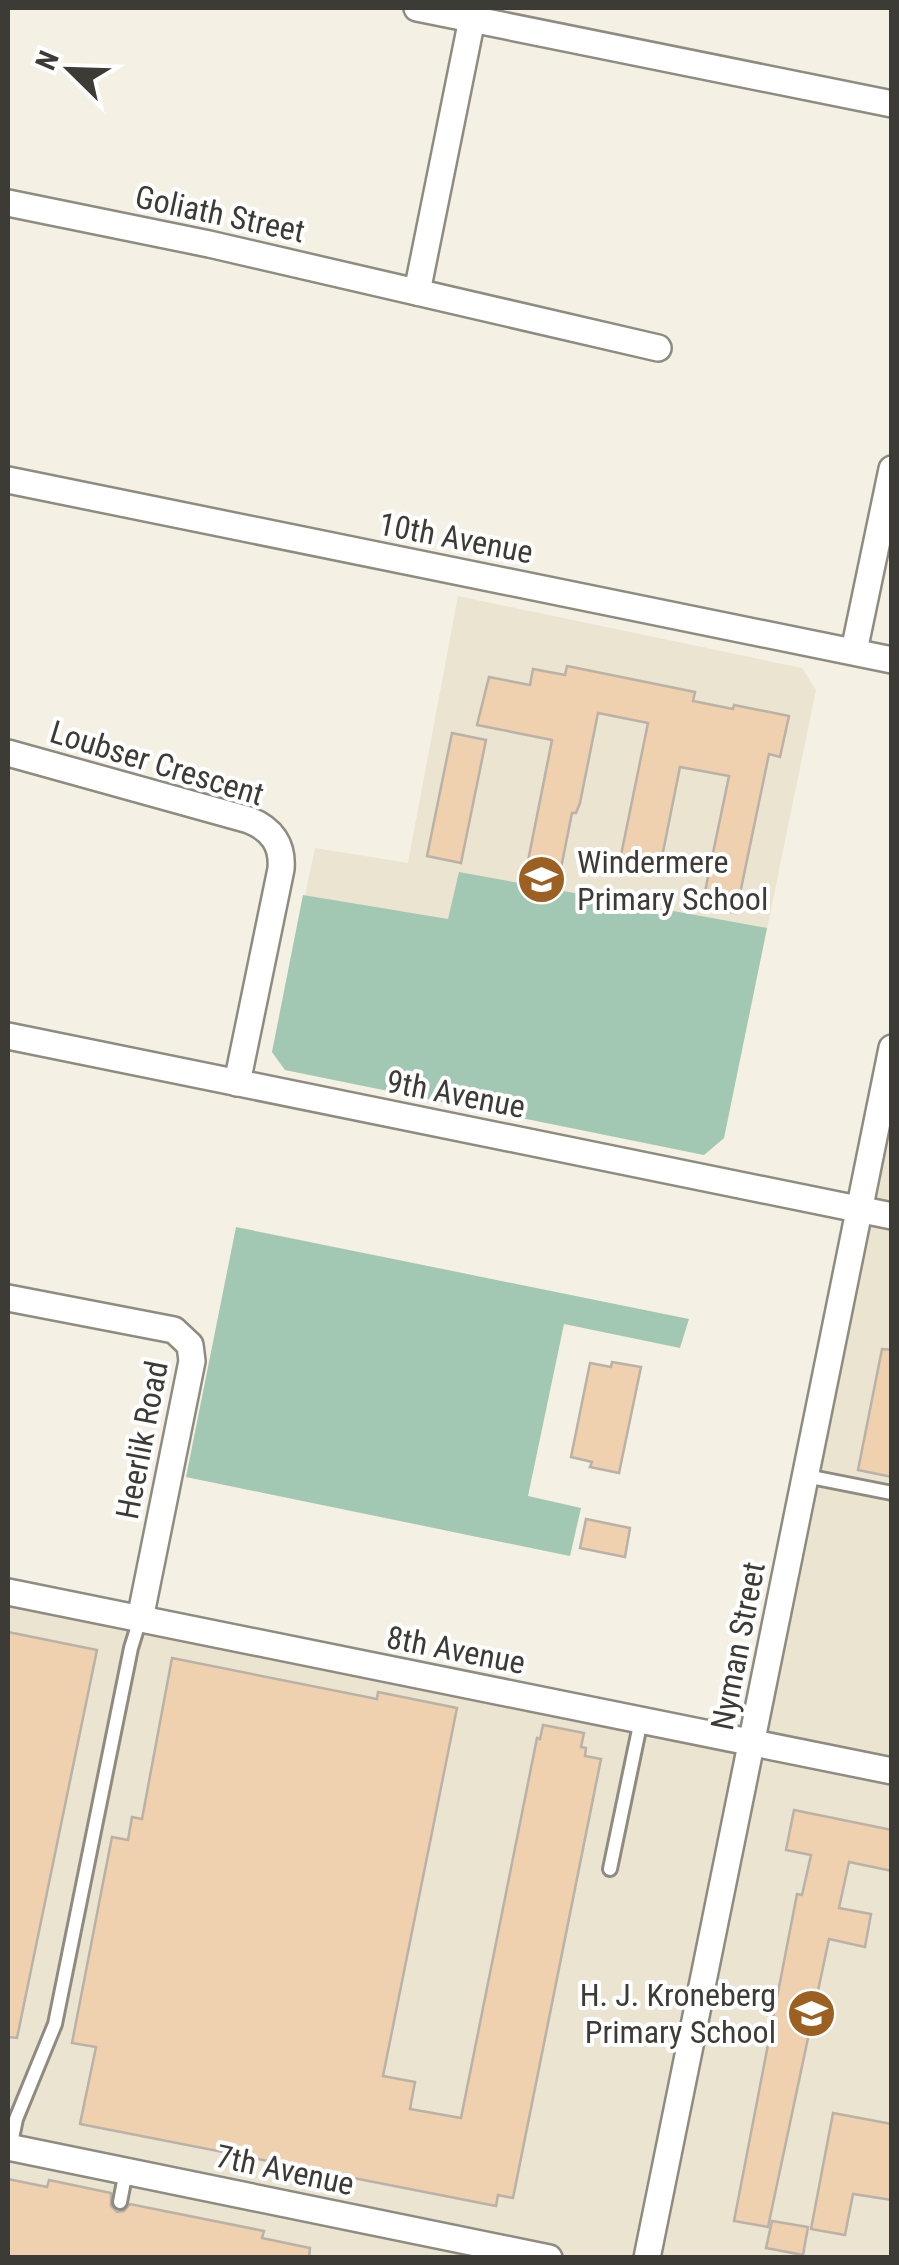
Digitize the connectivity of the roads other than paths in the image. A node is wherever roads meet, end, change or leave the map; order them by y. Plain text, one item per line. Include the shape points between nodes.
1 (417, 8) edge
2 (472, 19) junction
3 (892, 104) edge
4 (8, 203) edge
5 (417, 292) junction
6 (658, 348) dead end
7 (892, 469) edge
8 (8, 480) edge
9 (854, 651) junction
10 (892, 660) edge
11 (8, 753) edge
12 (8, 1036) edge
13 (892, 1048) edge
14 (237, 1083) junction
15 (859, 1210) junction
16 (892, 1216) edge
17 (8, 1298) edge
18 (806, 1476) junction
19 (892, 1493) edge
20 (8, 1592) edge
21 (140, 1619) junction
22 (641, 1720) junction
23 (752, 1743) junction
24 (892, 1771) edge
25 (610, 1868) dead end
26 (9, 2147) edge
27 (126, 2171) junction
28 (120, 2202) dead end
29 (549, 2258) edge
30 (647, 2258) edge

1 - 2 street
2 - 3 street
2 - 5 street
4 - 5 street, Goliath Street
5 - 6 street, Goliath Street
7 - 9 street
8 - 9 street, 10th Avenue
9 - 10 street, 10th Avenue
11 - 14 street, Loubser Crescent via 249,820 272,834 280,869
12 - 14 street, 9th Avenue
13 - 15 street, Nyman Street
14 - 15 street, 9th Avenue
15 - 16 street, 9th Avenue
15 - 18 street, Nyman Street
17 - 21 street, Heerlik Road via 174,1330 190,1345
18 - 19 lane
18 - 23 street, Nyman Street
20 - 21 street, 8th Avenue
21 - 22 street, 8th Avenue
21 - 26 lane via 54,2024
22 - 23 street, 8th Avenue
22 - 25 lane
23 - 24 street, 8th Avenue
23 - 30 street, Nyman Street
26 - 27 street, 7th Avenue
27 - 28 lane
27 - 29 street, 7th Avenue

